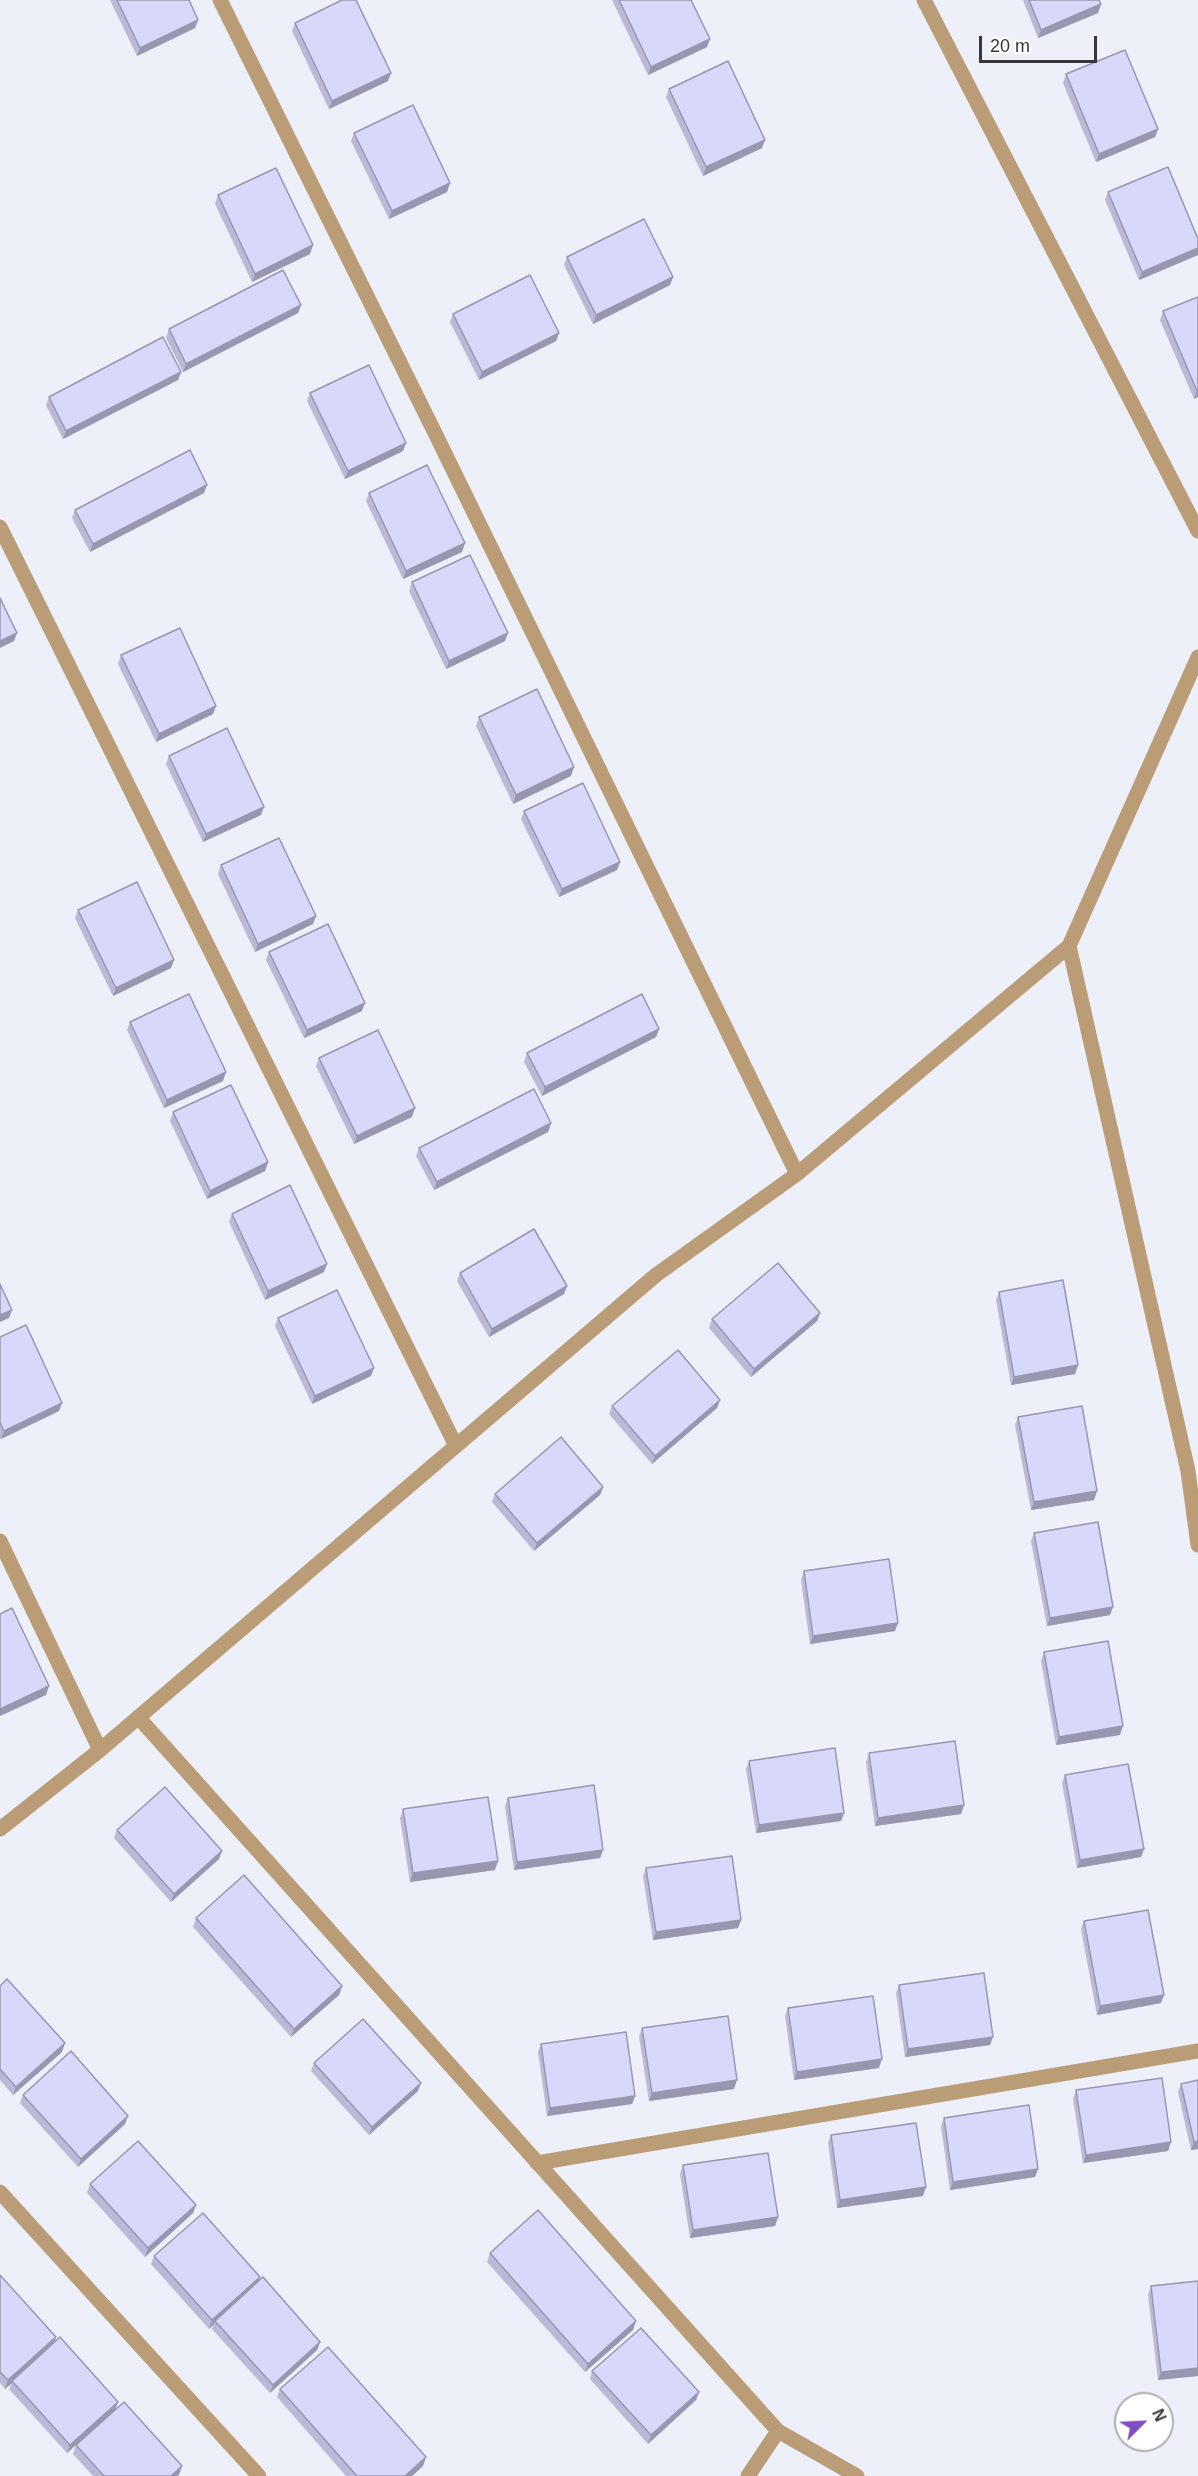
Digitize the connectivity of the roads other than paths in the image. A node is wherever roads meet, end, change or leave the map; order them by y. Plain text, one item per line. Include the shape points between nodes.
1 (220, 0) edge
2 (924, 0) edge
3 (0, 527) edge
4 (1198, 531) edge
5 (1198, 657) edge
6 (1069, 946) junction
7 (797, 1174) junction
8 (456, 1446) junction
9 (1193, 1472) edge
10 (0, 1541) edge
11 (1198, 1545) edge
12 (138, 1717) junction
13 (100, 1750) junction
14 (0, 1829) edge
15 (1198, 2051) edge
16 (537, 2163) junction
17 (0, 2192) edge
18 (778, 2431) junction
19 (259, 2476) edge
20 (748, 2476) edge
21 (857, 2476) edge

1 - 7 street
2 - 4 street
3 - 8 street
5 - 6 street
6 - 7 street
6 - 9 street
7 - 8 street via 656,1275
8 - 12 street
9 - 11 street
10 - 13 street
12 - 13 street
12 - 16 street
13 - 14 street
15 - 16 street
16 - 18 street
17 - 19 street
18 - 20 street
18 - 21 street

